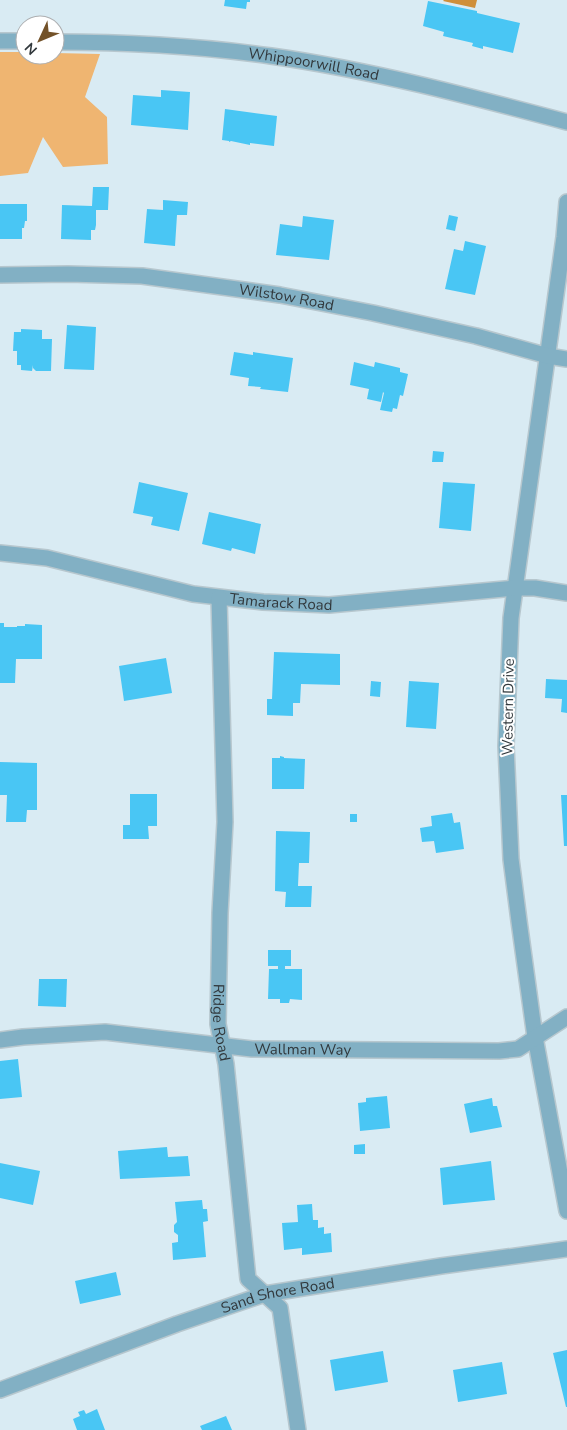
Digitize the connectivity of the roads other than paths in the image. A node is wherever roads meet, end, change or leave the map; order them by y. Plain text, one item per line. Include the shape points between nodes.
1 (0, 41) edge
2 (15, 41) edge
3 (65, 42) edge
4 (567, 122) edge
5 (567, 202) edge
6 (0, 275) edge
7 (548, 356) junction
8 (567, 359) edge
9 (0, 553) edge
10 (515, 588) junction
11 (567, 593) edge
12 (219, 598) junction
13 (567, 1017) edge
14 (535, 1037) junction
15 (0, 1040) edge
16 (223, 1046) junction
17 (567, 1212) edge
18 (567, 1249) edge
19 (265, 1294) junction
20 (0, 1390) edge
21 (298, 1430) edge

1 - 2 street
3 - 4 street, Whippoorwill Road via 214,49 271,56 405,80
5 - 7 street, Western Drive
6 - 7 street, Wilstow Road via 142,276 280,294 373,312
7 - 8 street, Wilstow Road
7 - 10 street, Western Drive
9 - 12 street, Tamarack Road via 47,558
10 - 11 street, Tamarack Road
10 - 12 street, Tamarack Road via 329,606
10 - 14 street, Western Drive via 506,746 511,859
12 - 16 street, Ridge Road via 225,822 218,1024
13 - 14 street, Wallman Way
14 - 16 street, Wallman Way via 518,1049 499,1051
14 - 17 street, Western Drive
15 - 16 street, Wallman Way via 106,1032
16 - 19 street, Ridge Road via 248,1279
18 - 19 street, Sand Shore Road
19 - 20 street, Sand Shore Road
19 - 21 street, Ridge Road via 280,1308

